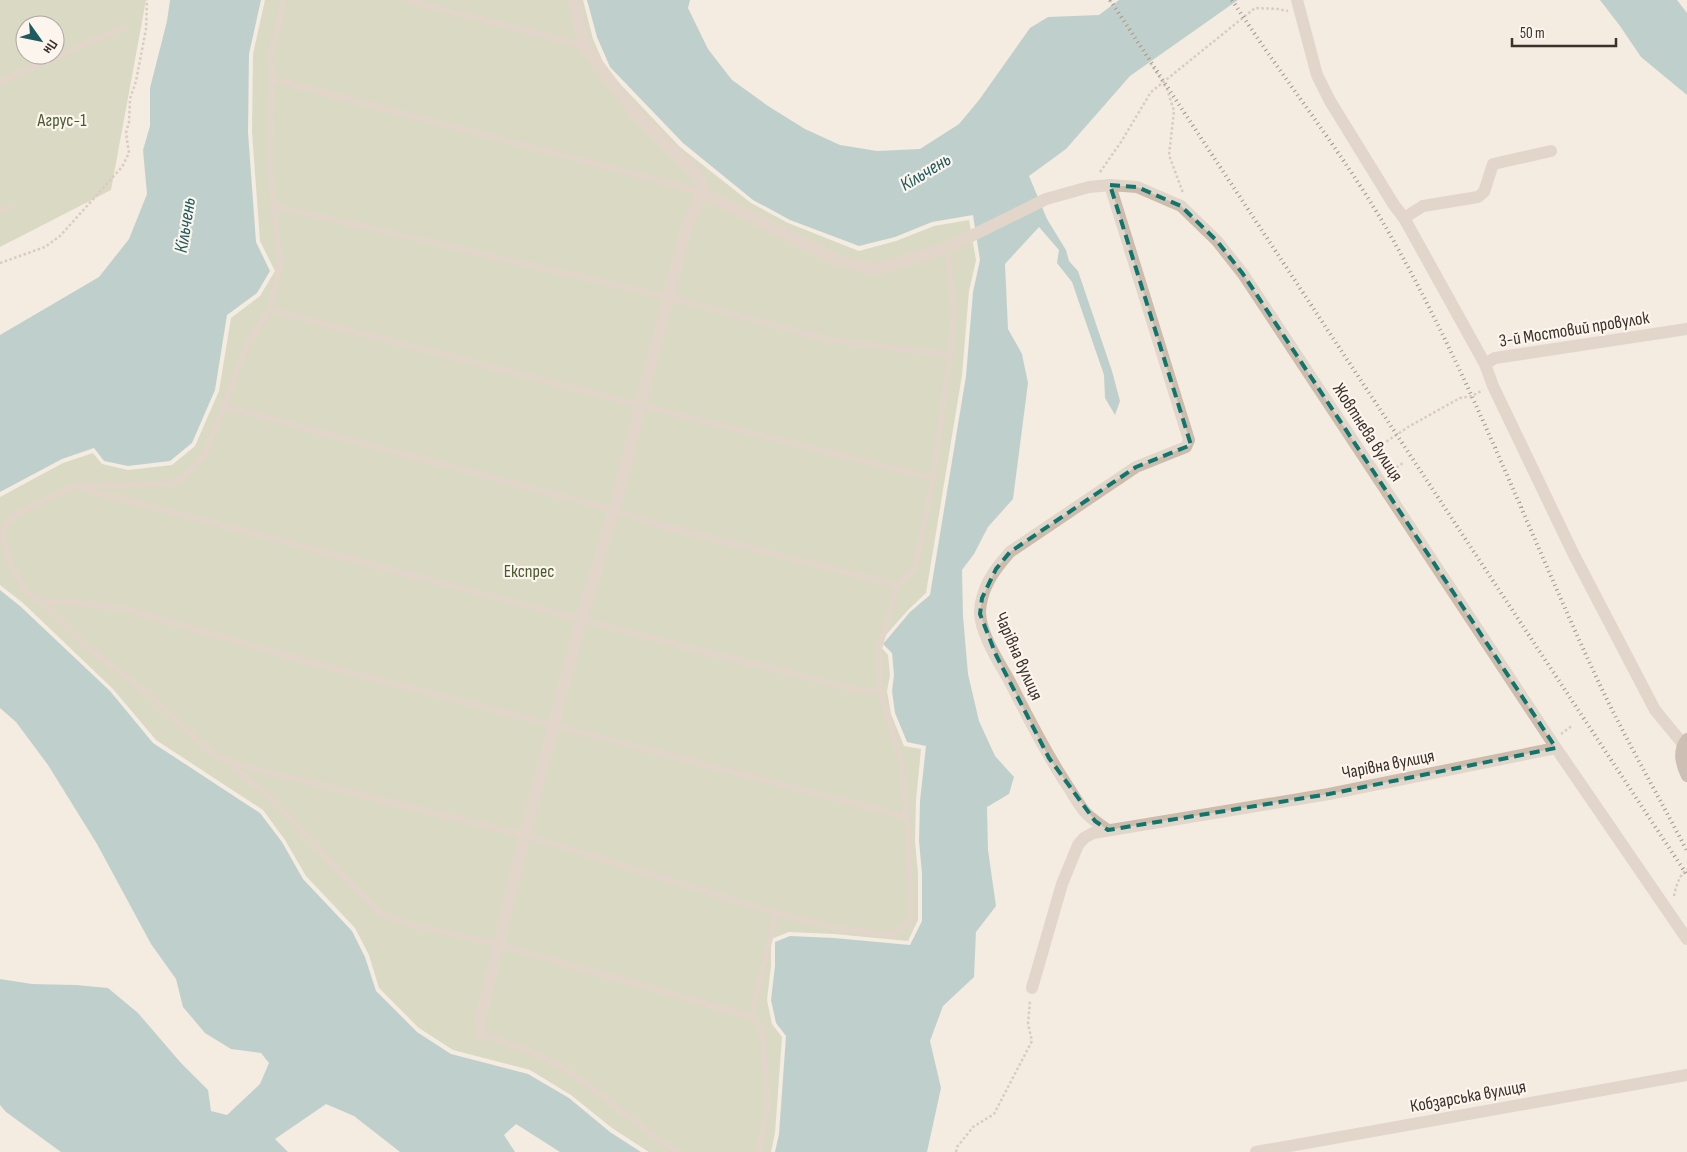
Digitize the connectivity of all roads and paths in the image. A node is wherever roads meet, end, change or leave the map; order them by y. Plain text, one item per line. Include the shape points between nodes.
1 (147, 0) edge
2 (284, 0) edge
3 (406, 0) edge
4 (574, 0) edge
5 (1110, 0) edge
6 (1297, 0) edge
7 (1301, 15) junction
8 (124, 28) dead end
9 (584, 46) junction
10 (272, 79) junction
11 (0, 82) edge
12 (1551, 151) dead end
13 (1110, 186) junction
14 (1089, 187) junction
15 (702, 192) junction
16 (275, 206) junction
17 (9, 208) dead end
18 (1186, 211) junction
19 (0, 212) edge
20 (1404, 218) junction
21 (947, 248) junction
22 (0, 263) edge
23 (668, 297) junction
24 (270, 310) junction
25 (1687, 329) edge
26 (950, 355) junction
27 (1486, 364) junction
28 (1493, 386) junction
29 (640, 405) junction
30 (223, 406) junction
31 (1364, 458) junction
32 (1403, 463) dead end
33 (1390, 472) dead end
34 (933, 478) junction
35 (75, 486) junction
36 (614, 510) junction
37 (897, 585) junction
38 (41, 601) junction
39 (582, 620) junction
40 (880, 690) junction
41 (1574, 725) dead end
42 (554, 726) junction
43 (1685, 741) edge
44 (1558, 742) junction
45 (227, 761) junction
46 (1687, 776) edge
47 (907, 817) junction
48 (1108, 830) junction
49 (524, 834) junction
50 (1687, 869) edge
51 (776, 913) junction
52 (1669, 913) junction
53 (1687, 939) edge
54 (497, 944) junction
55 (1032, 988) joint
56 (751, 1017) junction
57 (481, 1034) joint
58 (1687, 1075) edge
59 (677, 1152) edge
60 (759, 1152) edge
61 (956, 1152) edge
62 (1256, 1152) edge

1 - 22 path via 146,29 130,99 126,134 129,153 122,167 60,236 44,247
2 - 10 lane via 270,58
3 - 9 lane
4 - 9 street
5 - 18 path via 1167,89 1174,111 1169,155 1182,188
6 - 7 street, 3-й Мостовий провулок
7 - 14 path via 1255,8 1152,92
7 - 20 street, 3-й Мостовий провулок via 1317,75 1330,101
8 - 11 lane
9 - 15 street via 633,111 699,177
10 - 15 lane
10 - 16 lane via 270,171
12 - 20 street via 1493,164 1484,192 1478,197 1423,206
13 - 14 street, Жовтнева вулиця
13 - 18 street, Жовтнева вулиця via 1137,187
13 - 48 street, Чарівна вулиця via 1189,440 1186,447 1136,467 1010,552 987,584 980,614 984,630 1049,758 1084,810
14 - 21 street, Жовтнева вулиця via 1046,199
15 - 21 street, Жовтнева вулиця via 837,260 875,270
15 - 23 street via 686,228
16 - 23 lane
16 - 24 lane via 280,263
17 - 19 lane
18 - 31 street, Жовтнева вулиця via 1217,241 1243,274
20 - 27 street, 3-й Мостовий провулок
21 - 26 lane via 954,313
23 - 26 lane via 830,340
23 - 29 street
24 - 29 lane
24 - 30 lane via 247,345
25 - 27 street, 3-й Мостовий провулок via 1495,358
26 - 34 lane
27 - 28 street
28 - 31 path via 1460,398
28 - 43 street via 1573,553 1655,710
29 - 34 lane
29 - 36 street
30 - 35 lane via 206,453 187,474 171,484
30 - 36 lane
31 - 44 street, Жовтнева вулиця
32 - 33 path
34 - 37 lane via 915,567
35 - 38 lane via 20,512 6,523 2,538 12,568 27,593
35 - 39 lane
36 - 37 lane via 660,525
36 - 39 street
37 - 40 lane via 880,649
38 - 42 lane via 124,609
38 - 45 lane via 87,647 147,693 210,752
39 - 40 lane via 862,691
39 - 42 street
40 - 47 lane via 901,762
41 - 44 path
42 - 47 lane
42 - 49 street
43 - 46 street via 1681,760
44 - 48 street, Чарівна вулиця via 1329,794
44 - 52 street, Жовтнева вулиця
45 - 49 lane
45 - 54 lane via 276,803 381,914 412,925
47 - 51 lane via 911,920 891,935 836,928
48 - 55 street, Чарівна вулиця via 1093,833 1078,845 1062,884
49 - 51 lane
49 - 54 street
50 - 52 path via 1676,885
51 - 56 lane
52 - 53 street, Жовтнева вулиця
54 - 56 lane
54 - 57 street via 480,1020
55 - 61 path via 1028,1024 1032,1041 994,1114 973,1127
56 - 60 lane via 762,1028 768,1105
57 - 59 lane via 532,1052 565,1069
58 - 62 street, Кобзарська вулиця

